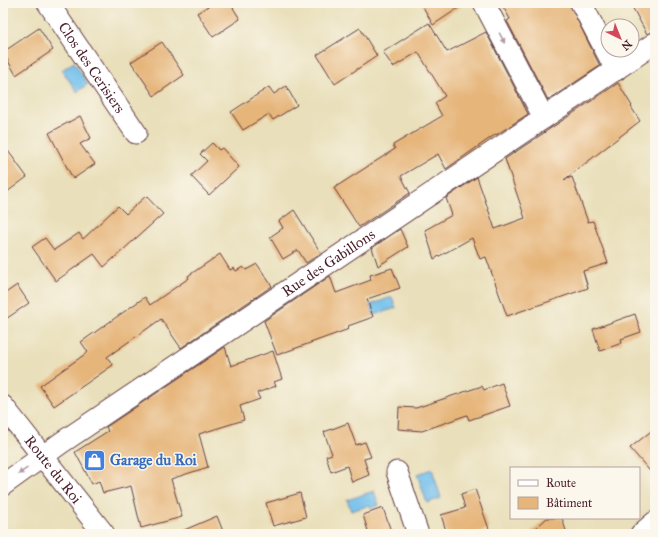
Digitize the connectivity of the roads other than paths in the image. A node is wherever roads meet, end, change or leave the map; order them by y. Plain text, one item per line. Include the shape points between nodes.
1 (48, 3) edge
2 (484, 3) edge
3 (581, 3) edge
4 (655, 43) edge
5 (616, 70) junction
6 (544, 118) junction
7 (136, 133) dead end
8 (3, 406) edge
9 (43, 456) junction
10 (397, 472) dead end
11 (3, 485) edge
12 (655, 522) edge
13 (104, 534) edge
14 (418, 534) edge
15 (641, 534) edge

1 - 7 street, Clos des Cerisiers
2 -> 6 street
3 - 5 street
4 - 5 street, Rue des Gabillons
5 - 6 street, Rue des Gabillons
6 - 9 street, Rue des Gabillons
8 - 9 street, Route du Roi
9 -> 11 street, Rue des Gabillons
9 - 13 street, Route du Roi
10 - 14 street
12 - 15 street

